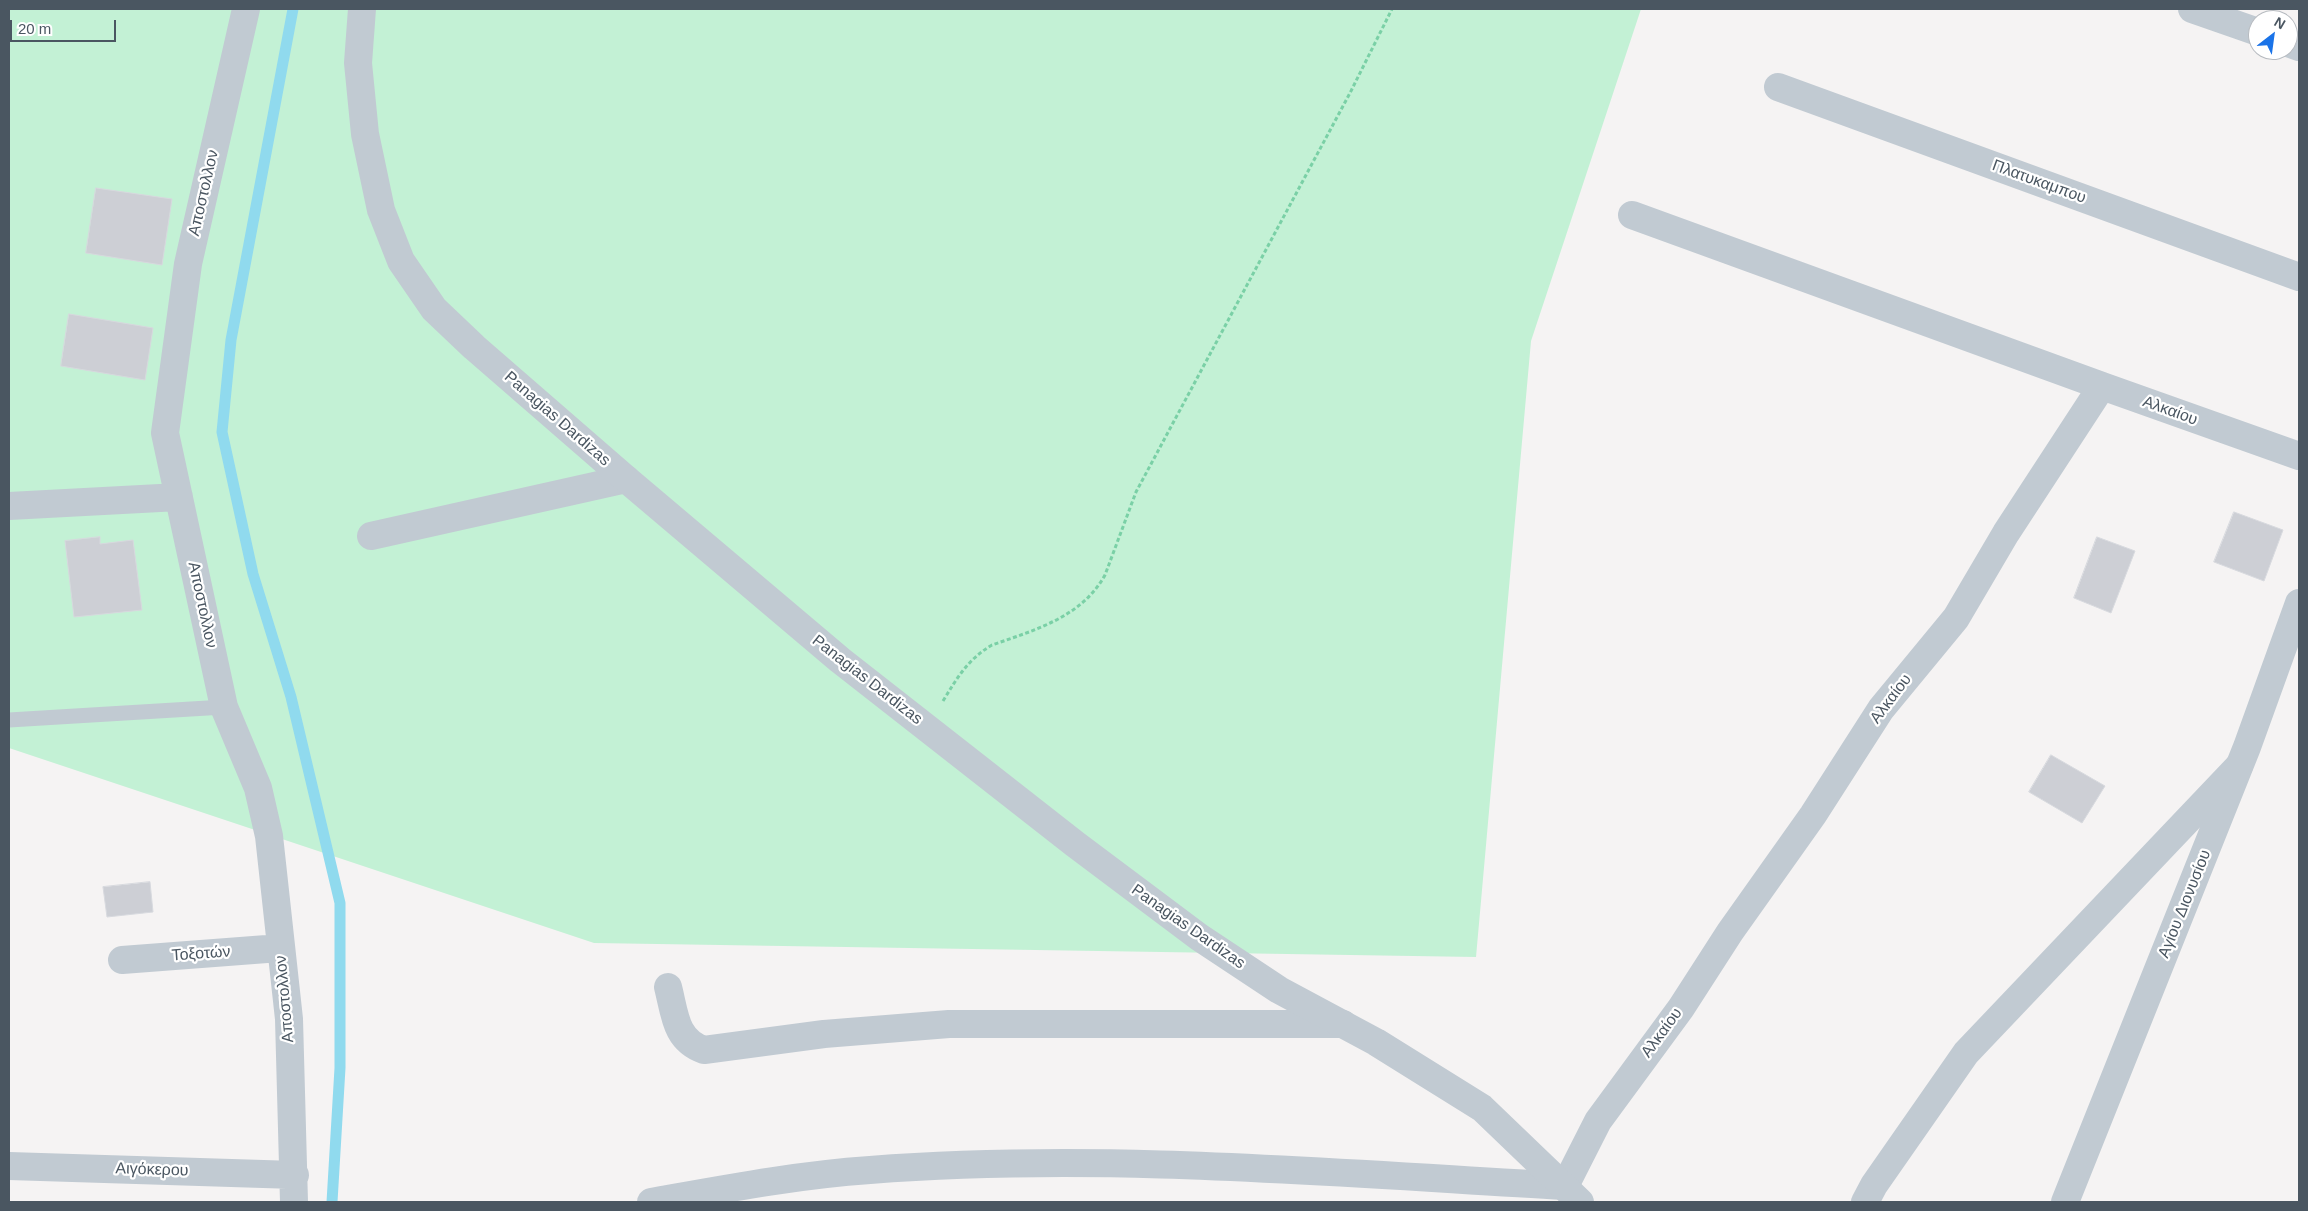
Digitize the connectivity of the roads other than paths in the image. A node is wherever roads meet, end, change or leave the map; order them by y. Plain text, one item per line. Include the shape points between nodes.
1 (246, 9) edge
2 (362, 9) edge
3 (2192, 9) edge
4 (2248, 29) edge
5 (1778, 87) dead end
6 (1632, 215) dead end
7 (2299, 277) edge
8 (2102, 386) junction
9 (2299, 456) edge
10 (626, 479) junction
11 (179, 497) junction
12 (9, 506) edge
13 (371, 536) dead end
14 (2299, 603) edge
15 (224, 707) junction
16 (9, 720) edge
17 (2239, 766) junction
18 (280, 948) junction
19 (122, 960) dead end
20 (668, 987) dead end
21 (1343, 1024) junction
22 (9, 1166) edge
23 (295, 1176) junction
24 (1573, 1194) edge
25 (294, 1202) edge
26 (651, 1202) edge
27 (1865, 1202) edge
28 (2065, 1202) edge

1 - 11 street, Αποστολλον via 188,264 165,433
2 - 10 street, Panagias Dardizas via 358,63 365,134 381,210 401,261 434,309
3 - 4 street
5 - 7 street, Πλατυκαμπου
6 - 8 street
8 - 9 street, Αλκαίου
8 - 24 street, Αλκαίου via 1956,618 1882,709 1681,1008 1598,1121
10 - 13 street
10 - 21 street, Panagias Dardizas via 840,660 1075,844 1198,936 1279,990
11 - 12 street
11 - 15 street, Αποστολλον
14 - 17 street, Αγίου Διονυσίου
15 - 16 lane
15 - 18 street, Αποστολλον via 258,788 270,836
17 - 27 street via 1966,1053
17 - 28 street, Αγίου Διονυσίου
18 - 19 street, Τοξοτών
18 - 23 street, Αποστολλον via 289,1019
20 - 21 street via 682,1034 690,1045 704,1050 824,1034 949,1024
21 - 24 street, Panagias Dardizas via 1482,1108
22 - 23 street, Αιγόκερου
23 - 25 street, Αποστολλον
24 - 26 street via 1269,1169 1040,1163 869,1170

